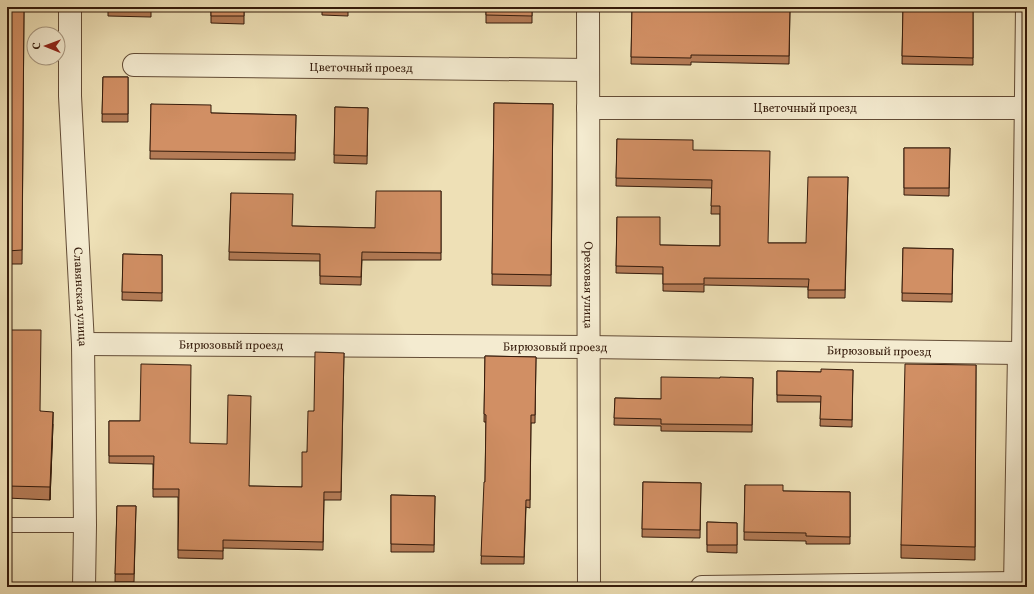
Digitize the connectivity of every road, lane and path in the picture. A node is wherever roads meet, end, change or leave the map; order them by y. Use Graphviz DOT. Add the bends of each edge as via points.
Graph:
graph roads {
  1 [pos="70,7"];
  2 [pos="588,7"];
  3 [pos="1023,7"];
  4 [pos="134,65"];
  5 [pos="588,70"];
  6 [pos="588,108"];
  7 [pos="1022,108"];
  8 [pos="83,344"];
  9 [pos="588,346"];
  10 [pos="1023,353"];
  11 [pos="7,525"];
  12 [pos="85,525"];
  13 [pos="1015,585"];
  14 [pos="84,587"];
  15 [pos="589,587"];
  16 [pos="702,587"];
  1 -- 8 [label="street, Славянская улица" via="70,96"];
  2 -- 5 [label="street, Ореховая улица"];
  3 -- 7 [label="lane"];
  4 -- 5 [label="street, Цветочный проезд"];
  5 -- 6 [label="street, Ореховая улица"];
  6 -- 7 [label="street, Цветочный проезд"];
  6 -- 9 [label="street, Ореховая улица"];
  7 -- 10 [label="lane"];
  8 -- 9 [label="street, Бирюзовый проезд"];
  8 -- 12 [label="street, Славянская улица"];
  9 -- 10 [label="street, Бирюзовый проезд"];
  9 -- 15 [label="street, Ореховая улица"];
  10 -- 13 [label="street"];
  11 -- 12 [label="lane"];
  12 -- 14 [label="street, Славянская улица"];
  13 -- 16 [label="street"];
}
